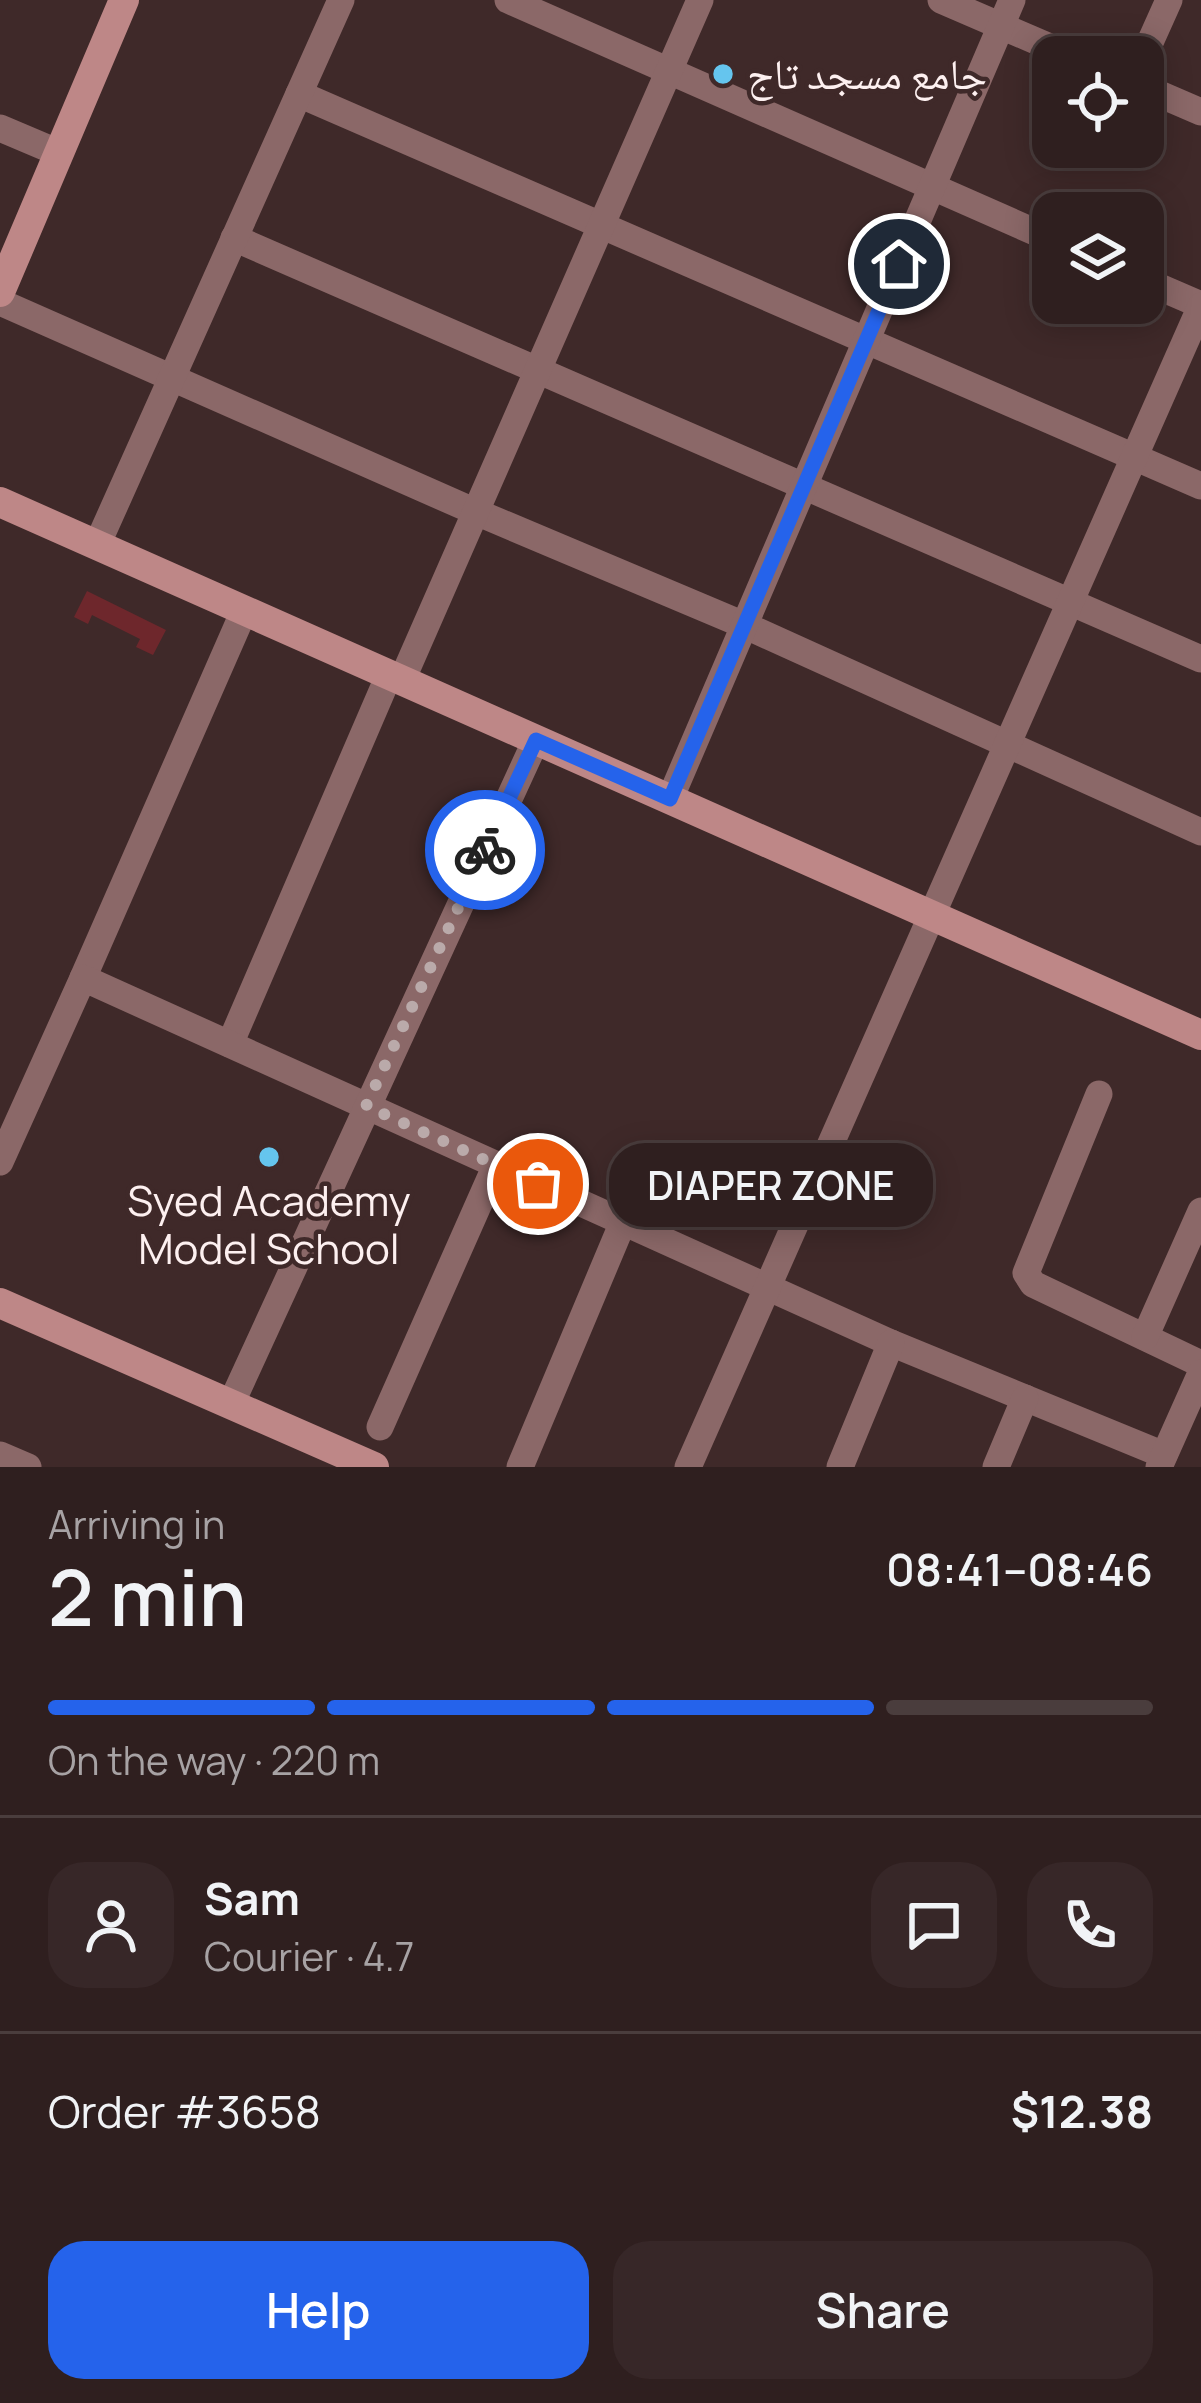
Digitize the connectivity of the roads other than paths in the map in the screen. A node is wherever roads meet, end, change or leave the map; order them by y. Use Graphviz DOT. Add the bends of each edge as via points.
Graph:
graph roads {
  1 [pos="341,0"];
  2 [pos="508,0"];
  3 [pos="700,0"];
  4 [pos="941,0"];
  5 [pos="1169,0"];
  6 [pos="116,2"];
  7 [pos="1007,13"];
  8 [pos="1042,36"];
  9 [pos="1153,36"];
  10 [pos="669,71"];
  11 [pos="299,94"];
  12 [pos="1164,97"];
  13 [pos="1201,112"];
  14 [pos="0,128"];
  15 [pos="59,153"];
  16 [pos="932,187"];
  17 [pos="602,225"];
  18 [pos="1032,231"];
  19 [pos="234,238"];
  20 [pos="1164,289"];
  21 [pos="0,292"];
  22 [pos="0,302"];
  23 [pos="1201,306"];
  24 [pos="866,340"];
  25 [pos="538,370"];
  26 [pos="172,378"];
  27 [pos="1134,457"];
  28 [pos="1201,486"];
  29 [pos="804,487"];
  30 [pos="0,502"];
  31 [pos="476,512"];
  32 [pos="97,545"];
  33 [pos="1070,603"];
  34 [pos="244,611"];
  35 [pos="744,625"];
  36 [pos="1201,659"];
  37 [pos="396,678"];
  38 [pos="536,740"];
  39 [pos="1006,746"];
  40 [pos="670,799"];
  41 [pos="1201,832"];
  42 [pos="943,920"];
  43 [pos="83,978"];
  44 [pos="1199,1033"];
  45 [pos="230,1044"];
  46 [pos="1099,1094"];
  47 [pos="366,1106"];
  48 [pos="0,1162"];
  49 [pos="496,1165"];
  50 [pos="1201,1211"];
  51 [pos="623,1222"];
  52 [pos="767,1288"];
  53 [pos="0,1303"];
  54 [pos="1145,1337"];
  55 [pos="891,1343"];
  56 [pos="1201,1368"];
  57 [pos="1025,1398"];
  58 [pos="231,1405"];
  59 [pos="380,1427"];
  60 [pos="1161,1461"];
  61 [pos="374,1467"];
  62 [pos="520,1467"];
  63 [pos="688,1467"];
  64 [pos="840,1467"];
  65 [pos="996,1467"];
  1 -- 11 [label="street"];
  2 -- 10 [label="street"];
  3 -- 10 [label="street"];
  4 -- 7 [label="street"];
  5 -- 9 [label="street"];
  6 -- 15 [label="street"];
  7 -- 8 [label="street"];
  7 -- 16 [label="street"];
  10 -- 16 [label="street"];
  10 -- 17 [label="street"];
  11 -- 17 [label="street"];
  11 -- 19 [label="street"];
  12 -- 13 [label="street"];
  14 -- 15 [label="street"];
  15 -- 21 [label="street"];
  16 -- 18 [label="street"];
  16 -- 24 [label="street"];
  17 -- 24 [label="street"];
  17 -- 25 [label="street"];
  19 -- 25 [label="street"];
  19 -- 26 [label="street"];
  20 -- 23 [label="street"];
  22 -- 26 [label="street"];
  23 -- 27 [label="street"];
  24 -- 27 [label="street"];
  24 -- 29 [label="street"];
  25 -- 29 [label="street"];
  25 -- 31 [label="street"];
  26 -- 31 [label="street"];
  26 -- 32 [label="street"];
  27 -- 28 [label="street"];
  27 -- 33 [label="street"];
  29 -- 33 [label="street"];
  29 -- 35 [label="street"];
  30 -- 32 [label="street"];
  31 -- 35 [label="street"];
  31 -- 37 [label="street"];
  32 -- 34 [label="street"];
  33 -- 36 [label="street"];
  33 -- 39 [label="street"];
  34 -- 37 [label="street"];
  34 -- 43 [label="street"];
  35 -- 39 [label="street"];
  35 -- 40 [label="street"];
  37 -- 38 [label="street"];
  37 -- 45 [label="street"];
  38 -- 40 [label="street"];
  38 -- 47 [label="street"];
  39 -- 41 [label="street"];
  39 -- 42 [label="street"];
  40 -- 42 [label="street"];
  42 -- 44 [label="street" via="963,952"];
  42 -- 52 [label="street"];
  43 -- 45 [label="street"];
  43 -- 48 [label="street"];
  45 -- 47 [label="street"];
  46 -- 54 [label="street" via="1026,1273 1033,1284"];
  47 -- 49 [label="street"];
  47 -- 58 [label="street"];
  49 -- 51 [label="street"];
  49 -- 59 [label="street"];
  50 -- 54 [label="street"];
  51 -- 52 [label="street"];
  51 -- 62 [label="street"];
  52 -- 55 [label="street"];
  52 -- 63 [label="street"];
  53 -- 58 [label="street"];
  54 -- 56 [label="street"];
  55 -- 57 [label="street"];
  55 -- 64 [label="street"];
  56 -- 60 [label="street"];
  57 -- 60 [label="street"];
  57 -- 65 [label="street"];
  58 -- 61 [label="street"];
}
